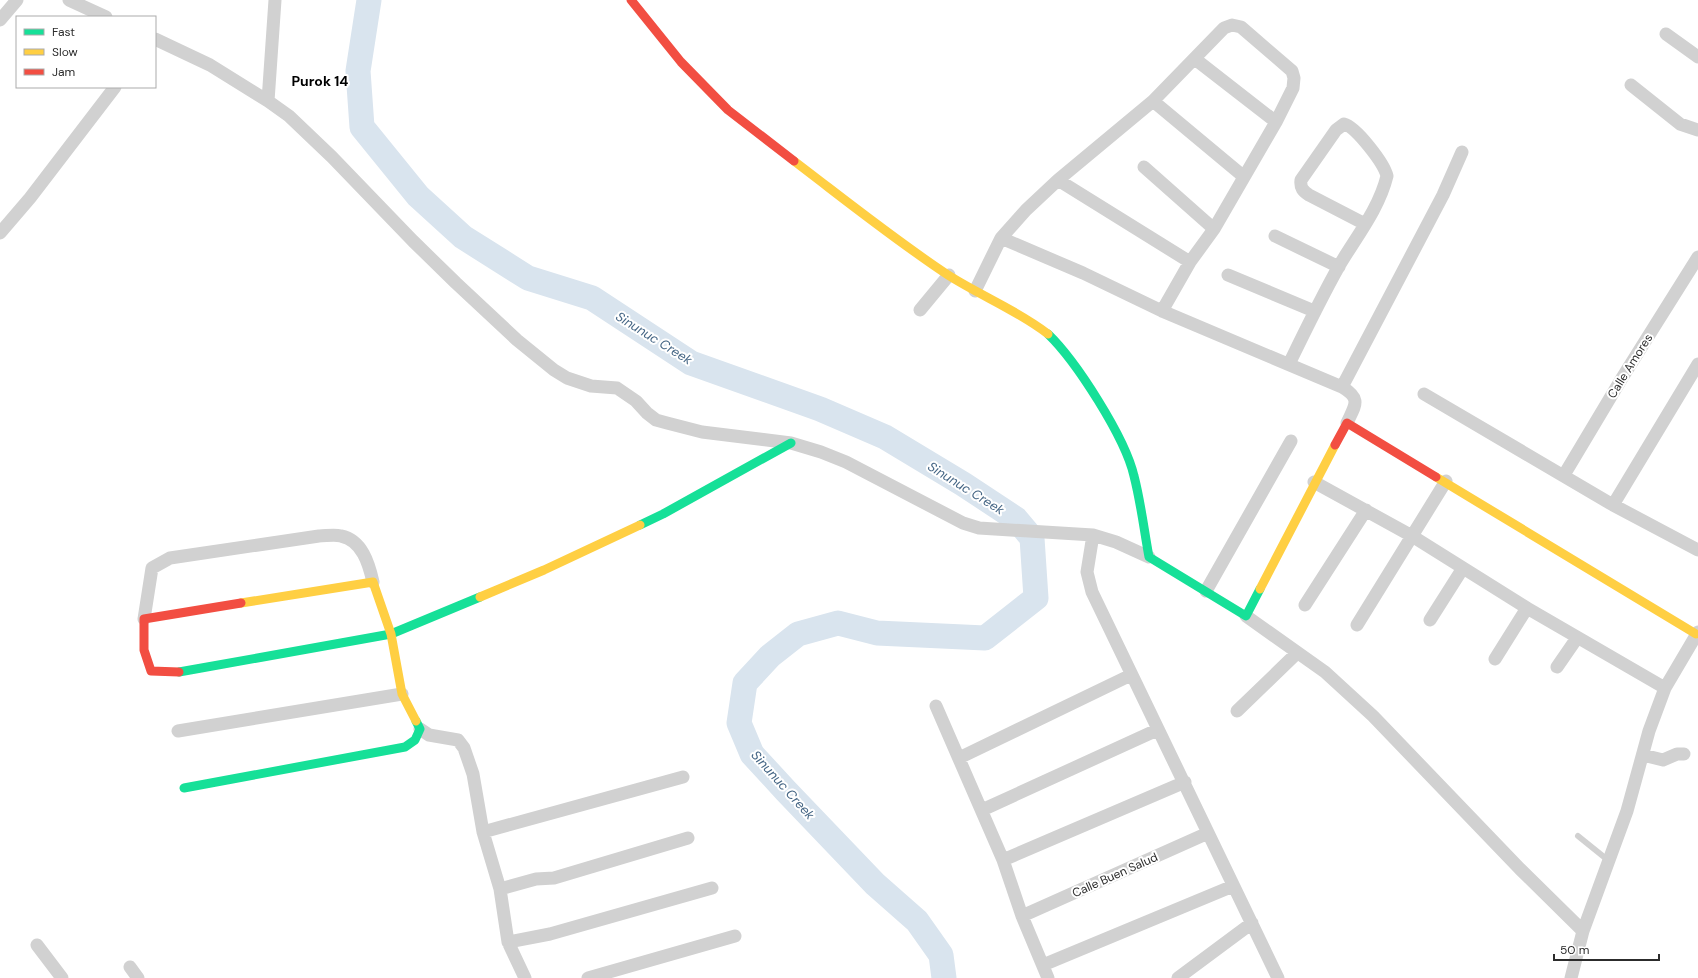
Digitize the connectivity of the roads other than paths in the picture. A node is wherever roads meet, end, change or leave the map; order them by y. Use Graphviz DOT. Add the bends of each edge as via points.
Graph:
graph roads {
  1 [pos="17,0"];
  2 [pos="68,0"];
  3 [pos="275,0"];
  4 [pos="631,0"];
  5 [pos="104,16"];
  6 [pos="0,20"];
  7 [pos="1666,34"];
  8 [pos="156,39"];
  9 [pos="1698,57"];
  10 [pos="1195,59"];
  11 [pos="1631,85"];
  12 [pos="114,88"];
  13 [pos="268,101"];
  14 [pos="1153,101"];
  15 [pos="1276,122"];
  16 [pos="1698,130"];
  17 [pos="1462,152"];
  18 [pos="1144,167"];
  19 [pos="1244,176"];
  20 [pos="1058,180"];
  21 [pos="1365,224"];
  22 [pos="1214,229"];
  23 [pos="0,233"];
  24 [pos="1275,236"];
  25 [pos="1001,238"];
  26 [pos="1698,257"];
  27 [pos="1190,262"];
  28 [pos="1339,267"];
  29 [pos="949,275"];
  30 [pos="1228,275"];
  31 [pos="975,291"];
  32 [pos="920,310"];
  33 [pos="1162,311"];
  34 [pos="1314,311"];
  35 [pos="1289,364"];
  36 [pos="1698,364"];
  37 [pos="1342,387"];
  38 [pos="1424,394"];
  39 [pos="1347,423"];
  40 [pos="1291,442"];
  41 [pos="791,443"];
  42 [pos="1564,475"];
  43 [pos="1446,481"];
  44 [pos="1314,482"];
  45 [pos="1613,505"];
  46 [pos="1366,510"];
  47 [pos="1092,535"];
  48 [pos="1412,536"];
  49 [pos="1698,550"];
  50 [pos="1150,557"];
  51 [pos="1463,568"];
  52 [pos="373,582"];
  53 [pos="1206,591"];
  54 [pos="1304,605"];
  55 [pos="1527,608"];
  56 [pos="1246,616"];
  57 [pos="144,619"];
  58 [pos="1430,620"];
  59 [pos="1357,625"];
  60 [pos="1697,633"];
  61 [pos="391,634"];
  62 [pos="1577,638"];
  63 [pos="1297,653"];
  64 [pos="1495,660"];
  65 [pos="1557,667"];
  66 [pos="1131,675"];
  67 [pos="1665,688"];
  68 [pos="402,694"];
  69 [pos="936,706"];
  70 [pos="1236,711"];
  71 [pos="420,729"];
  72 [pos="1157,730"];
  73 [pos="178,731"];
  74 [pos="1684,754"];
  75 [pos="1643,755"];
  76 [pos="959,758"];
  77 [pos="684,777"];
  78 [pos="1185,782"];
  79 [pos="184,788"];
  80 [pos="982,810"];
  81 [pos="483,832"];
  82 [pos="1208,833"];
  83 [pos="1578,836"];
  84 [pos="688,838"];
  85 [pos="1003,860"];
  86 [pos="1609,861"];
  87 [pos="1233,886"];
  88 [pos="712,888"];
  89 [pos="500,889"];
  90 [pos="1022,916"];
  91 [pos="1252,924"];
  92 [pos="1583,931"];
  93 [pos="735,936"];
  94 [pos="508,942"];
  95 [pos="37,945"];
  96 [pos="1043,965"];
  97 [pos="130,967"];
  98 [pos="62,978"];
  99 [pos="138,978"];
  100 [pos="525,978"];
  101 [pos="588,978"];
  102 [pos="1048,978"];
  103 [pos="1178,978"];
  104 [pos="1278,978"];
  105 [pos="1571,978"];
  1 -- 6 [label="street"];
  2 -- 5 [label="street"];
  3 -- 13 [label="street"];
  4 -- 29 [label="street" via="681,62 728,110 875,223"];
  7 -- 9 [label="street"];
  8 -- 13 [label="street" via="210,65"];
  10 -- 14 [label="street"];
  10 -- 15 [label="street"];
  10 -- 15 [label="street" via="1224,28 1232,25 1241,27 1292,71 1293,88"];
  11 -- 16 [label="street" via="1680,124"];
  12 -- 23 [label="street"];
  13 -- 41 [label="street" via="289,116 332,157 413,242 516,340 554,370 567,378 591,386 618,388 632,397 656,420 702,432"];
  14 -- 19 [label="street"];
  14 -- 20 [label="street"];
  15 -- 19 [label="street"];
  17 -- 37 [label="street" via="1443,195"];
  18 -- 22 [label="street"];
  19 -- 22 [label="street"];
  20 -- 25 [label="street"];
  20 -- 27 [label="street"];
  21 -- 21 [label="street" via="1309,196 1300,185 1336,130 1344,124 1351,127 1368,146 1383,165 1387,176"];
  21 -- 28 [label="street"];
  22 -- 27 [label="street"];
  24 -- 28 [label="street"];
  25 -- 31 [label="street"];
  25 -- 33 [label="street"];
  26 -- 42 [label="street, Calle Amores"];
  27 -- 33 [label="street"];
  28 -- 34 [label="street"];
  29 -- 31 [label="street"];
  29 -- 32 [label="street"];
  30 -- 34 [label="street"];
  31 -- 50 [label="street" via="1034,323 1049,335 1081,375 1123,444 1134,475"];
  33 -- 35 [label="street"];
  34 -- 35 [label="street"];
  35 -- 37 [label="street"];
  36 -- 45 [label="street"];
  37 -- 39 [label="street" via="1355,398 1354,408"];
  38 -- 42 [label="street" via="1489,434"];
  39 -- 43 [label="street"];
  39 -- 44 [label="street"];
  40 -- 53 [label="street"];
  41 -- 47 [label="street" via="846,462 963,523 979,528"];
  41 -- 61 [label="street" via="663,514 544,570"];
  42 -- 45 [label="street"];
  43 -- 48 [label="street"];
  43 -- 60 [label="street"];
  44 -- 46 [label="street"];
  44 -- 56 [label="street"];
  45 -- 49 [label="street"];
  46 -- 48 [label="street"];
  46 -- 54 [label="street"];
  47 -- 50 [label="street"];
  47 -- 66 [label="street" via="1087,572 1092,592"];
  48 -- 51 [label="street"];
  48 -- 59 [label="street"];
  50 -- 53 [label="street"];
  51 -- 55 [label="street"];
  51 -- 58 [label="street"];
  52 -- 57 [label="street"];
  52 -- 57 [label="street" via="370,566 363,552 353,540 340,535 170,558 152,568"];
  52 -- 61 [label="street"];
  53 -- 56 [label="street"];
  55 -- 62 [label="street"];
  55 -- 64 [label="street"];
  56 -- 63 [label="street"];
  57 -- 61 [label="street" via="144,650 151,671 168,673"];
  60 -- 67 [label="street"];
  61 -- 68 [label="street"];
  62 -- 65 [label="street"];
  62 -- 67 [label="street"];
  63 -- 70 [label="street"];
  63 -- 92 [label="street" via="1325,672 1373,716"];
  66 -- 72 [label="street"];
  66 -- 76 [label="street"];
  67 -- 75 [label="street" via="1649,730"];
  68 -- 71 [label="street"];
  68 -- 73 [label="street"];
  69 -- 76 [label="street"];
  71 -- 79 [label="street" via="415,740 405,747"];
  71 -- 81 [label="street" via="429,735 458,740 464,748 473,774"];
  72 -- 78 [label="street"];
  72 -- 80 [label="street"];
  74 -- 75 [label="street" via="1679,753 1663,760"];
  75 -- 86 [label="street"];
  76 -- 80 [label="street"];
  77 -- 81 [label="street"];
  78 -- 82 [label="street"];
  78 -- 85 [label="street"];
  80 -- 85 [label="street"];
  81 -- 89 [label="street"];
  82 -- 87 [label="street"];
  82 -- 90 [label="street, Calle Buen Salud"];
  83 -- 86 [label="lane"];
  84 -- 89 [label="street" via="561,876"];
  85 -- 90 [label="street"];
  86 -- 92 [label="street"];
  87 -- 91 [label="street"];
  87 -- 96 [label="street"];
  88 -- 94 [label="street" via="550,934"];
  89 -- 94 [label="street"];
  90 -- 96 [label="street"];
  91 -- 103 [label="street"];
  91 -- 104 [label="street"];
  92 -- 105 [label="street"];
  93 -- 101 [label="street"];
  94 -- 100 [label="street"];
  95 -- 98 [label="street"];
  96 -- 102 [label="street"];
  97 -- 99 [label="street"];
}
